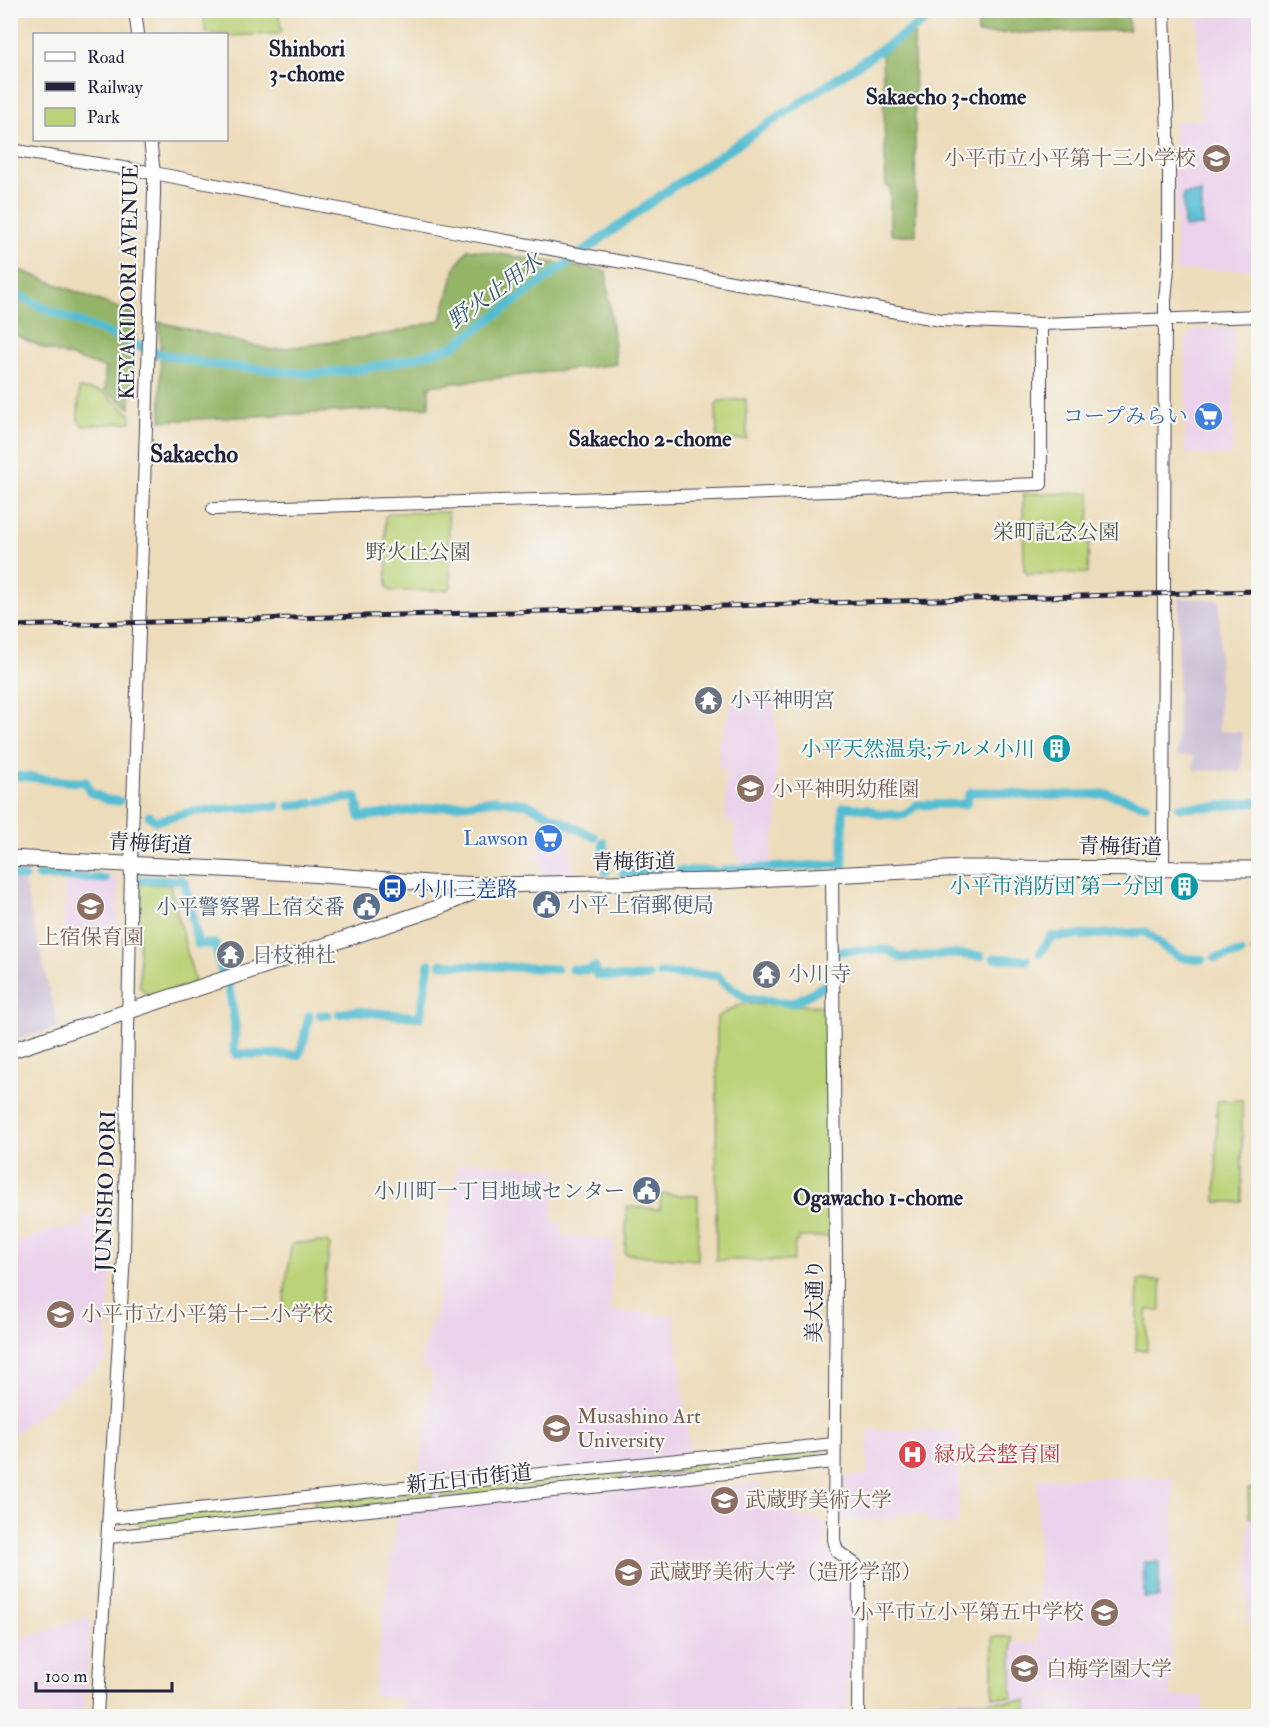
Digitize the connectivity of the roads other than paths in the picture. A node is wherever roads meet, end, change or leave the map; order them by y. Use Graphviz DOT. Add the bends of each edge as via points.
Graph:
graph roads {
  1 [pos="135,10"];
  2 [pos="1164,10"];
  3 [pos="138,33"];
  4 [pos="150,141"];
  5 [pos="10,150"];
  6 [pos="154,173"];
  7 [pos="1258,316"];
  8 [pos="1165,319"];
  9 [pos="1041,324"];
  10 [pos="213,508"];
  11 [pos="10,858"];
  12 [pos="131,864"];
  13 [pos="1163,869"];
  14 [pos="1258,869"];
  15 [pos="832,875"];
  16 [pos="490,885"];
  17 [pos="129,1011"];
  18 [pos="10,1051"];
  19 [pos="834,1444"];
  20 [pos="834,1462"];
  21 [pos="430,1485"];
  22 [pos="434,1502"];
  23 [pos="110,1518"];
  24 [pos="108,1537"];
  25 [pos="97,1716"];
  26 [pos="858,1716"];
  1 -- 3 [label="street"];
  2 -- 8 [label="street" via="1169,199"];
  4 -- 6 [label="street, KEYAKIDORI AVENUE"];
  5 -- 6 [label="street"];
  6 -- 9 [label="street" via="941,320"];
  6 -- 12 [label="street, KEYAKIDORI AVENUE"];
  7 -- 8 [label="street"];
  8 -- 9 [label="street"];
  8 -- 13 [label="street"];
  9 -- 10 [label="street" via="1041,483"];
  11 -- 12 [label="main road, 青梅街道"];
  12 -- 16 [label="main road, 青梅街道"];
  12 -- 17 [label="street, JUNISHO DORI"];
  13 -- 14 [label="main road, 青梅街道"];
  13 -- 15 [label="main road, 青梅街道" via="964,868"];
  15 -- 16 [label="main road, 青梅街道"];
  15 -- 19 [label="street, 美大通り"];
  16 -- 17 [label="main road" via="437,908"];
  17 -- 18 [label="main road"];
  17 -- 23 [label="street, JUNISHO DORI" via="125,1212"];
  19 -- 20 [label="street, 美大通り"];
  19 -- 21 [label="street, 新五日市街道"];
  20 -- 22 [label="street, 新五日市街道"];
  20 -- 26 [label="street, 美大通り" via="834,1546 856,1565 859,1575"];
  21 -- 22 [label="street" via="436,1495"];
  21 -- 23 [label="street, 新五日市街道"];
  22 -- 24 [label="street, 新五日市街道"];
  23 -- 24 [label="street, JUNISHO DORI"];
  24 -- 25 [label="street, JUNISHO DORI"];
}
